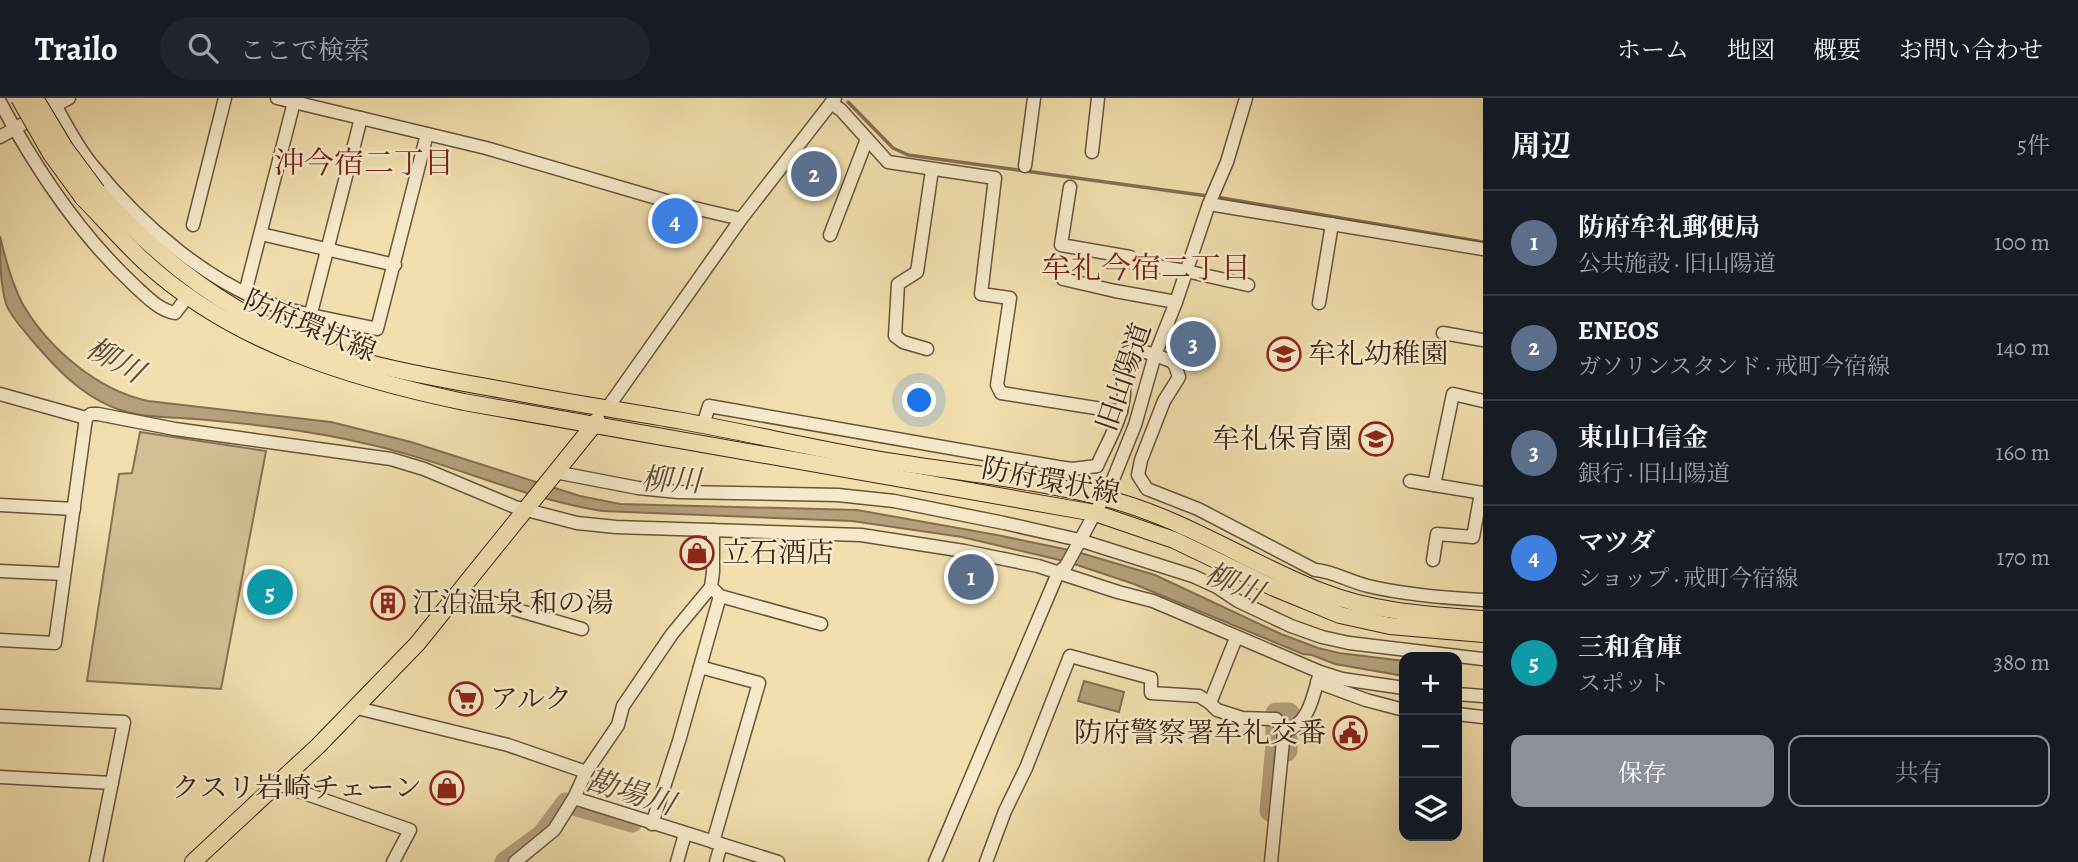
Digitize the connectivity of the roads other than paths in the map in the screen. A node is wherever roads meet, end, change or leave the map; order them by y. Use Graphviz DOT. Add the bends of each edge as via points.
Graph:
graph roads {
  1 [pos="19,98"];
  2 [pos="35,98"];
  3 [pos="69,98"];
  4 [pos="225,98"];
  5 [pos="277,98"];
  6 [pos="1034,98"];
  7 [pos="1098,98"];
  8 [pos="1246,98"];
  9 [pos="833,100"];
  10 [pos="53,102"];
  11 [pos="294,102"];
  12 [pos="0,103"];
  13 [pos="361,118"];
  14 [pos="15,130"];
  15 [pos="427,134"];
  16 [pos="0,137"];
  17 [pos="867,139"];
  18 [pos="1092,152"];
  19 [pos="1025,166"];
  20 [pos="932,170"];
  21 [pos="1070,187"];
  22 [pos="90,194"];
  23 [pos="1209,204"];
  24 [pos="741,219"];
  25 [pos="1332,224"];
  26 [pos="193,226"];
  27 [pos="261,234"];
  28 [pos="830,234"];
  29 [pos="328,249"];
  30 [pos="1483,249"];
  31 [pos="395,265"];
  32 [pos="1186,271"];
  33 [pos="1063,279"];
  34 [pos="1248,285"];
  35 [pos="245,293"];
  36 [pos="188,296"];
  37 [pos="1176,302"];
  38 [pos="1320,303"];
  39 [pos="311,313"];
  40 [pos="1443,333"];
  41 [pos="1483,340"];
  42 [pos="927,349"];
  43 [pos="1155,355"];
  44 [pos="0,394"];
  45 [pos="1483,401"];
  46 [pos="606,410"];
  47 [pos="1121,412"];
  48 [pos="86,418"];
  49 [pos="703,425"];
  50 [pos="593,426"];
  51 [pos="552,476"];
  52 [pos="1410,481"];
  53 [pos="1434,485"];
  54 [pos="1482,493"];
  55 [pos="1103,498"];
  56 [pos="0,505"];
  57 [pos="529,506"];
  58 [pos="74,509"];
  59 [pos="1095,513"];
  60 [pos="713,530"];
  61 [pos="1077,543"];
  62 [pos="1433,559"];
  63 [pos="1062,570"];
  64 [pos="0,571"];
  65 [pos="64,574"];
  66 [pos="716,591"];
  67 [pos="459,593"];
  68 [pos="1483,600"];
  69 [pos="1483,619"];
  70 [pos="821,624"];
  71 [pos="582,629"];
  72 [pos="1483,635"];
  73 [pos="1237,638"];
  74 [pos="0,640"];
  75 [pos="1483,659"];
  76 [pos="700,667"];
  77 [pos="1318,677"];
  78 [pos="1399,687"];
  79 [pos="1462,694"];
  80 [pos="1483,696"];
  81 [pos="1210,703"];
  82 [pos="357,708"];
  83 [pos="1399,708"];
  84 [pos="1462,715"];
  85 [pos="0,716"];
  86 [pos="1483,717"];
  87 [pos="1284,731"];
  88 [pos="586,772"];
  89 [pos="0,777"];
  90 [pos="111,783"];
  91 [pos="278,784"];
  92 [pos="574,798"];
  93 [pos="652,824"];
  94 [pos="685,834"];
  95 [pos="717,844"];
  96 [pos="96,862"];
  97 [pos="193,862"];
  98 [pos="393,862"];
  99 [pos="515,862"];
  100 [pos="677,862"];
  101 [pos="716,862"];
  102 [pos="778,862"];
  103 [pos="935,862"];
  104 [pos="986,862"];
  105 [pos="1271,862"];
  1 -- 22 [label="main road, 防府環状線, bridge" via="51,155"];
  2 -- 22 [label="main road, 防府環状線, bridge"];
  3 -- 10 [label="street"];
  4 -- 26 [label="street"];
  5 -- 11 [label="street"];
  6 -- 19 [label="street"];
  7 -- 18 [label="street"];
  8 -- 23 [label="street, 旧山陽道"];
  9 -- 17 [label="street"];
  9 -- 24 [label="street"];
  10 -- 14 [label="street"];
  10 -- 35 [label="street" via="92,165 132,209 183,254"];
  11 -- 13 [label="street"];
  11 -- 27 [label="street"];
  12 -- 14 [label="street"];
  13 -- 15 [label="street"];
  13 -- 29 [label="street"];
  14 -- 16 [label="street"];
  14 -- 36 [label="street" via="109,262 168,312 175,313"];
  15 -- 24 [label="street"];
  15 -- 31 [label="street"];
  17 -- 20 [label="street" via="888,162"];
  17 -- 28 [label="street"];
  20 -- 42 [label="street" via="917,272 898,284 894,336"];
  20 -- 47 [label="street" via="995,178 981,294 1010,298 997,385 1001,393"];
  21 -- 32 [label="street" via="1061,246"];
  22 -- 36 [label="main road, 防府環状線" via="146,263"];
  22 -- 46 [label="main road, 防府環状線" via="188,278 280,332 382,366"];
  23 -- 25 [label="street"];
  23 -- 32 [label="street, 旧山陽道"];
  24 -- 46 [label="street"];
  25 -- 30 [label="street"];
  25 -- 38 [label="street"];
  27 -- 29 [label="street"];
  27 -- 35 [label="street"];
  29 -- 31 [label="street"];
  29 -- 39 [label="street"];
  31 -- 39 [label="street" via="377,330"];
  32 -- 34 [label="street"];
  32 -- 37 [label="street, 旧山陽道"];
  33 -- 37 [label="street"];
  35 -- 39 [label="street"];
  36 -- 50 [label="main road, 防府環状線" via="275,346 356,376"];
  37 -- 43 [label="street, 旧山陽道"];
  40 -- 41 [label="street"];
  43 -- 47 [label="street" via="1136,350 1123,356"];
  43 -- 55 [label="street, 旧山陽道" via="1135,425"];
  43 -- 68 [label="street" via="1171,361 1179,377 1164,401 1141,460 1138,475 1147,489 1198,509 1315,570 1400,592"];
  44 -- 48 [label="street"];
  45 -- 53 [label="street" via="1453,394"];
  46 -- 49 [label="main road, 防府環状線"];
  46 -- 50 [label="main road"];
  47 -- 49 [label="street" via="1097,466 1072,468 709,406"];
  48 -- 57 [label="street" via="98,414 391,459 498,501"];
  48 -- 58 [label="street"];
  49 -- 55 [label="main road, 防府環状線"];
  50 -- 51 [label="main road"];
  50 -- 59 [label="main road, 防府環状線"];
  51 -- 57 [label="main road"];
  51 -- 61 [label="street" via="678,492 838,495 894,501"];
  52 -- 53 [label="street"];
  53 -- 54 [label="street"];
  54 -- 62 [label="street" via="1473,537 1437,534"];
  55 -- 59 [label="street, 旧山陽道"];
  55 -- 69 [label="main road, 防府環状線" via="1167,518 1343,600"];
  56 -- 58 [label="street"];
  57 -- 60 [label="street" via="577,523"];
  57 -- 67 [label="main road"];
  58 -- 65 [label="street"];
  59 -- 61 [label="street, 旧山陽道"];
  59 -- 72 [label="main road, 防府環状線" via="1174,540 1340,615 1391,626"];
  60 -- 63 [label="street" via="861,535"];
  60 -- 66 [label="street"];
  61 -- 63 [label="street, 旧山陽道"];
  61 -- 75 [label="street" via="1193,576 1322,637"];
  63 -- 73 [label="street" via="1153,601"];
  63 -- 103 [label="street"];
  64 -- 65 [label="street"];
  65 -- 74 [label="street" via="55,643"];
  66 -- 70 [label="street"];
  66 -- 76 [label="street"];
  66 -- 88 [label="street" via="672,634 623,706 618,724"];
  67 -- 71 [label="street"];
  67 -- 82 [label="main road"];
  73 -- 77 [label="street"];
  73 -- 81 [label="street"];
  76 -- 93 [label="street"];
  76 -- 95 [label="street" via="758,683"];
  77 -- 78 [label="street"];
  77 -- 83 [label="street" via="1366,700"];
  77 -- 87 [label="street" via="1304,718"];
  79 -- 80 [label="street"];
  81 -- 87 [label="street" via="1242,718 1276,719"];
  81 -- 104 [label="street" via="1199,696 1151,693 1151,678 1070,656"];
  82 -- 88 [label="street" via="508,745"];
  82 -- 91 [label="main road"];
  84 -- 86 [label="street"];
  85 -- 90 [label="street" via="124,722"];
  87 -- 105 [label="street"];
  88 -- 92 [label="street"];
  89 -- 90 [label="street"];
  90 -- 96 [label="street"];
  91 -- 97 [label="main road"];
  91 -- 98 [label="street" via="410,830"];
  92 -- 93 [label="street"];
  92 -- 99 [label="street" via="554,830"];
  93 -- 94 [label="street"];
  94 -- 95 [label="street"];
  94 -- 100 [label="street"];
  95 -- 101 [label="street"];
  95 -- 102 [label="street"];
}
